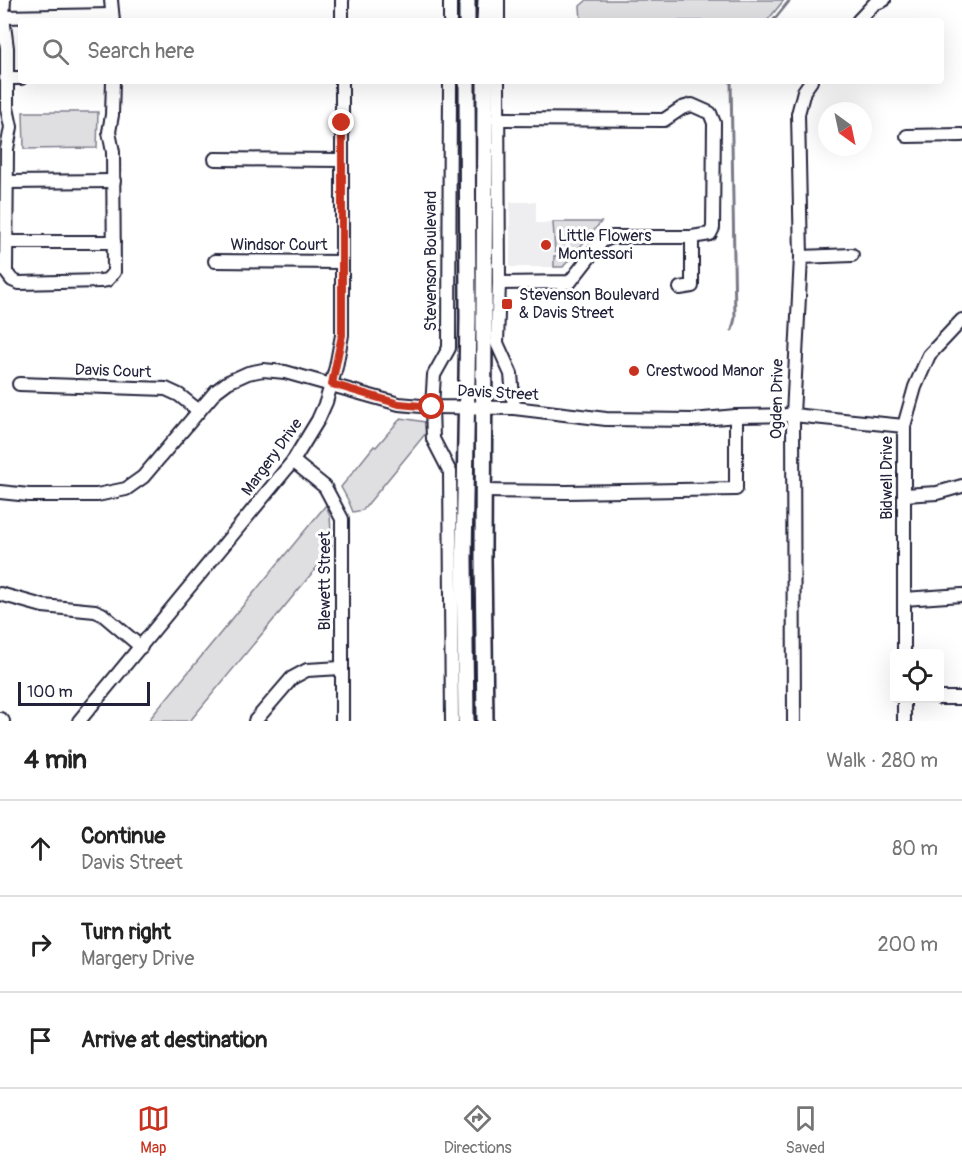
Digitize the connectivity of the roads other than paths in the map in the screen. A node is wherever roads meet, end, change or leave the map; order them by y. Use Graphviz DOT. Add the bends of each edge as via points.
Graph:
graph roads {
  1 [pos="4,0"];
  2 [pos="111,0"];
  3 [pos="342,0"];
  4 [pos="450,0"];
  5 [pos="466,0"];
  6 [pos="486,0"];
  7 [pos="498,0"];
  8 [pos="884,0"];
  9 [pos="3,17"];
  10 [pos="112,18"];
  11 [pos="342,18"];
  12 [pos="450,18"];
  13 [pos="467,18"];
  14 [pos="485,18"];
  15 [pos="498,18"];
  16 [pos="861,18"];
  17 [pos="6,78"];
  18 [pos="18,78"];
  19 [pos="113,84"];
  20 [pos="342,84"];
  21 [pos="450,84"];
  22 [pos="467,84"];
  23 [pos="485,84"];
  24 [pos="498,84"];
  25 [pos="809,84"];
  26 [pos="497,119"];
  27 [pos="962,135"];
  28 [pos="907,136"];
  29 [pos="214,159"];
  30 [pos="342,160"];
  31 [pos="114,181"];
  32 [pos="8,182"];
  33 [pos="692,237"];
  34 [pos="7,242"];
  35 [pos="114,242"];
  36 [pos="852,255"];
  37 [pos="801,257"];
  38 [pos="215,261"];
  39 [pos="342,261"];
  40 [pos="499,283"];
  41 [pos="680,288"];
  42 [pos="962,320"];
  43 [pos="19,384"];
  44 [pos="332,384"];
  45 [pos="432,407"];
  46 [pos="466,407"];
  47 [pos="483,408"];
  48 [pos="514,408"];
  49 [pos="199,411"];
  50 [pos="793,415"];
  51 [pos="736,416"];
  52 [pos="904,426"];
  53 [pos="293,461"];
  54 [pos="962,486"];
  55 [pos="483,490"];
  56 [pos="0,494"];
  57 [pos="904,495"];
  58 [pos="0,594"];
  59 [pos="962,595"];
  60 [pos="904,599"];
  61 [pos="141,647"];
  62 [pos="904,649"];
  63 [pos="341,668"];
  64 [pos="944,698"];
  65 [pos="962,698"];
  66 [pos="904,703"];
  67 [pos="79,721"];
  68 [pos="255,721"];
  69 [pos="342,721"];
  70 [pos="452,721"];
  71 [pos="466,721"];
  72 [pos="485,721"];
  73 [pos="794,721"];
  74 [pos="904,721"];
  1 -- 9 [label="street"];
  2 -- 10 [label="street"];
  3 -- 11 [label="street"];
  4 -- 12 [label="street"];
  5 -- 13 [label="main road"];
  6 -- 14 [label="main road"];
  7 -- 15 [label="street"];
  8 -- 16 [label="street"];
  9 -- 10 [label="street"];
  9 -- 17 [label="street"];
  17 -- 18 [label="street"];
  17 -- 32 [label="street" via="10,127"];
  19 -- 31 [label="street" via="109,132"];
  20 -- 30 [label="street, Margery Drive"];
  21 -- 45 [label="street, Stevenson Boulevard" via="449,348 434,375"];
  22 -- 46 [label="main road"];
  23 -- 47 [label="main road"];
  24 -- 26 [label="street"];
  25 -- 37 [label="street, Ogden Drive" via="798,114"];
  26 -- 33 [label="street" via="664,120 692,105 710,113 714,123 713,228 710,234"];
  26 -- 40 [label="street"];
  27 -- 28 [label="street"];
  29 -- 30 [label="street"];
  30 -- 39 [label="street, Margery Drive"];
  31 -- 32 [label="street"];
  31 -- 35 [label="street"];
  32 -- 34 [label="street"];
  33 -- 40 [label="street" via="612,237 602,241 570,282"];
  33 -- 41 [label="street" via="692,286"];
  34 -- 35 [label="street"];
  34 -- 35 [label="street" via="6,272 19,283 107,280 114,272"];
  36 -- 37 [label="street"];
  37 -- 50 [label="street, Ogden Drive"];
  38 -- 39 [label="street, Windsor Court"];
  39 -- 44 [label="street, Margery Drive" via="342,335"];
  40 -- 48 [label="street" via="497,343 511,374"];
  42 -- 52 [label="street, Bidwell Drive" via="929,355"];
  43 -- 49 [label="street, Davis Court" via="166,389"];
  44 -- 45 [label="street, Davis Street" via="399,404"];
  44 -- 49 [label="street, Davis Street" via="285,372 248,373 216,391"];
  44 -- 53 [label="street, Margery Drive" via="318,420"];
  45 -- 46 [label="street, Davis Street"];
  45 -- 70 [label="street, Stevenson Boulevard" via="433,439 450,472"];
  46 -- 47 [label="street, Davis Street"];
  46 -- 71 [label="main road"];
  47 -- 48 [label="street, Davis Street"];
  47 -- 55 [label="main road"];
  48 -- 51 [label="street, Davis Street" via="606,419 693,420"];
  49 -- 56 [label="street, Davis Street" via="143,477 126,489 97,495"];
  50 -- 51 [label="street, Davis Street"];
  50 -- 52 [label="street, Davis Street"];
  50 -- 73 [label="street, Ogden Drive"];
  51 -- 55 [label="street" via="736,489"];
  52 -- 57 [label="street, Bidwell Drive"];
  53 -- 61 [label="street, Margery Drive"];
  53 -- 63 [label="street, Blewett Street" via="325,487 342,519"];
  54 -- 57 [label="street" via="937,493"];
  55 -- 72 [label="main road"];
  57 -- 60 [label="street, Bidwell Drive"];
  58 -- 61 [label="street" via="43,606 95,611"];
  59 -- 60 [label="street"];
  60 -- 62 [label="street, Bidwell Drive"];
  61 -- 67 [label="street, Margery Drive"];
  63 -- 68 [label="street" via="307,670 292,678"];
  63 -- 69 [label="street, Blewett Street"];
  64 -- 65 [label="street"];
  66 -- 74 [label="street"];
}
